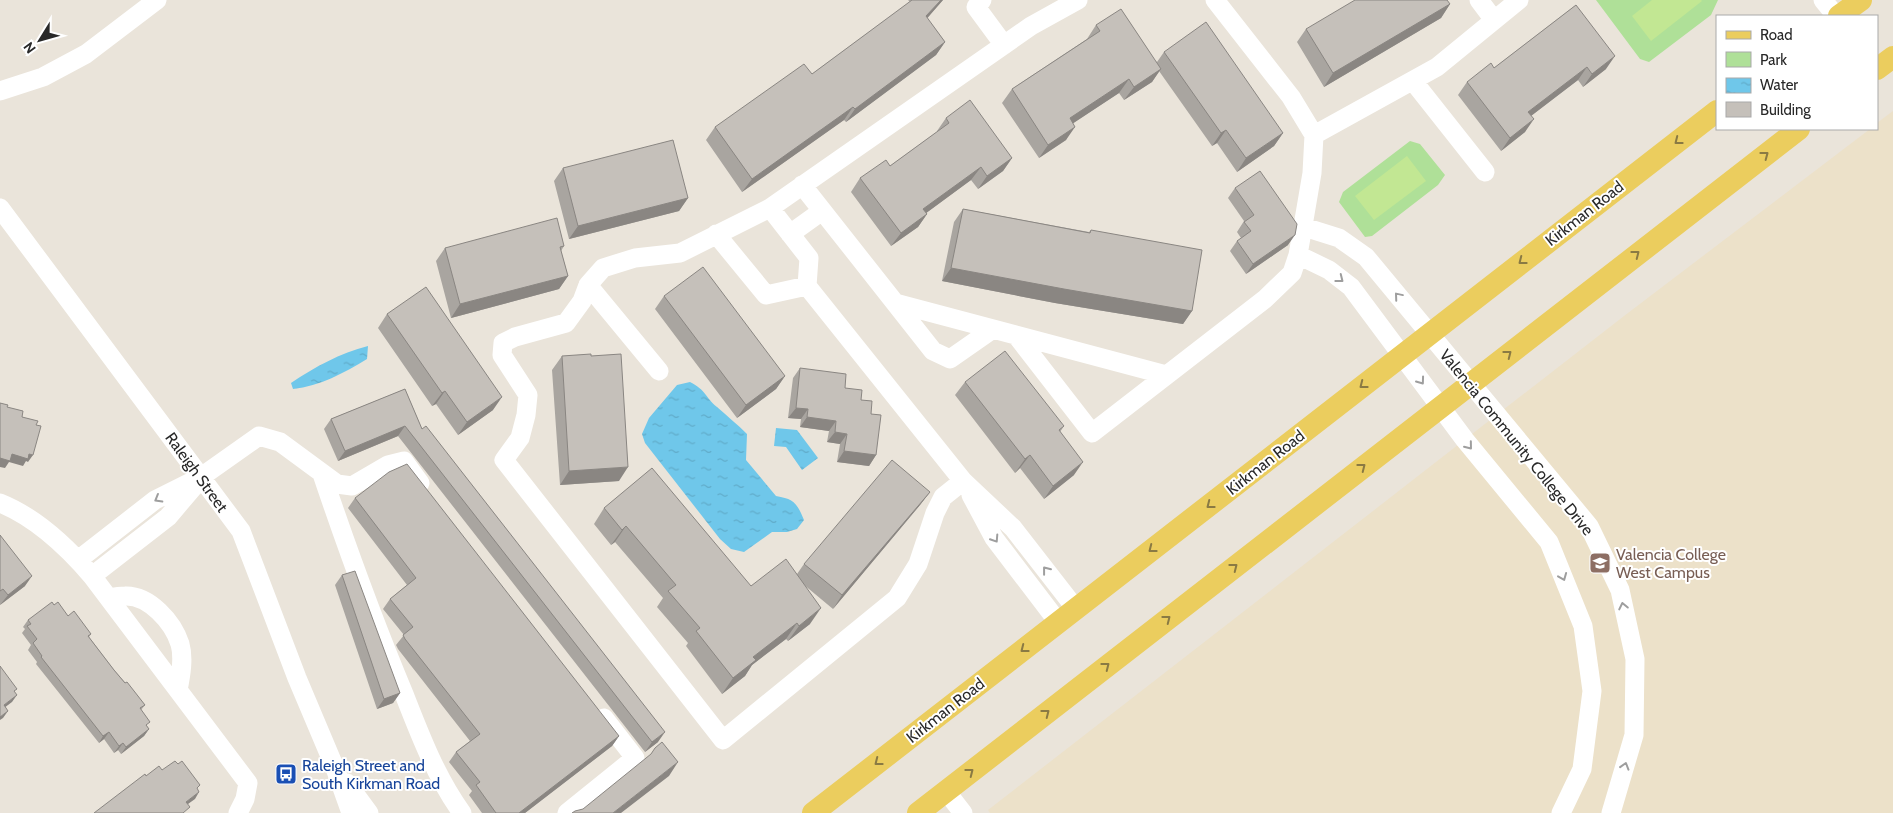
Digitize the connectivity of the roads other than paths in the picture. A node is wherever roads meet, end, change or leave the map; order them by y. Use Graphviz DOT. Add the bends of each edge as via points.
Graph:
graph roads {
  1 [pos="157,0"];
  2 [pos="982,0"];
  3 [pos="1078,0"];
  4 [pos="1215,0"];
  5 [pos="1479,0"];
  6 [pos="1519,0"];
  7 [pos="1823,0"];
  8 [pos="1861,0"];
  9 [pos="1837,15"];
  10 [pos="1839,15"];
  11 [pos="1494,20"];
  12 [pos="1004,45"];
  13 [pos="1893,57"];
  14 [pos="1878,68"];
  15 [pos="1413,81"];
  16 [pos="0,91"];
  17 [pos="1716,112"];
  18 [pos="1798,130"];
  19 [pos="1314,135"];
  20 [pos="1485,172"];
  21 [pos="802,185"];
  22 [pos="0,208"];
  23 [pos="770,208"];
  24 [pos="822,211"];
  25 [pos="1304,227"];
  26 [pos="716,234"];
  27 [pos="790,234"];
  28 [pos="1298,255"];
  29 [pos="588,285"];
  30 [pos="807,286"];
  31 [pos="895,303"];
  32 [pos="993,329"];
  33 [pos="1429,334"];
  34 [pos="1016,336"];
  35 [pos="1402,355"];
  36 [pos="659,371"];
  37 [pos="1166,375"];
  38 [pos="1469,384"];
  39 [pos="1440,407"];
  40 [pos="322,474"];
  41 [pos="201,477"];
  42 [pos="963,481"];
  43 [pos="432,499"];
  44 [pos="0,503"];
  45 [pos="116,530"];
  46 [pos="129,547"];
  47 [pos="78,560"];
  48 [pos="92,576"];
  49 [pos="109,598"];
  50 [pos="1076,609"];
  51 [pos="1058,622"];
  52 [pos="178,690"];
  53 [pos="592,703"];
  54 [pos="335,768"];
  55 [pos="946,791"];
  56 [pos="238,813"];
  57 [pos="351,813"];
  58 [pos="369,813"];
  59 [pos="462,813"];
  60 [pos="567,813"];
  61 [pos="813,813"];
  62 [pos="918,813"];
  63 [pos="963,813"];
  64 [pos="1561,813"];
  65 [pos="1611,813"];
  1 -- 16 [label="street" via="86,54 42,77"];
  2 -- 12 [label="street" via="976,7"];
  3 -- 12 [label="street"];
  4 -- 19 [label="street" via="1290,97"];
  5 -- 11 [label="street"];
  6 -- 11 [label="street"];
  7 -- 9 [label="street"];
  8 -- 10 [label="main road"];
  11 -- 15 [label="street" via="1437,68"];
  12 -- 21 [label="street"];
  13 -- 14 [label="main road"];
  15 -- 19 [label="street"];
  15 -- 20 [label="street"];
  17 -- 33 [label="main road, Kirkman Road, one-way"];
  38 -- 18 [label="main road, one-way"];
  19 -- 25 [label="street"];
  21 -- 23 [label="street"];
  21 -- 24 [label="street"];
  22 -- 41 [label="street, Raleigh Street"];
  23 -- 26 [label="street"];
  23 -- 27 [label="street"];
  24 -- 27 [label="street"];
  24 -- 31 [label="street"];
  25 -- 28 [label="street"];
  33 -- 25 [label="street, Valencia Community College Drive, one-way" via="1366,257 1339,238"];
  26 -- 29 [label="street" via="680,253 635,258 603,268"];
  26 -- 30 [label="street" via="766,295"];
  27 -- 30 [label="street" via="809,258"];
  28 -- 35 [label="street, one-way" via="1329,270 1351,287"];
  28 -- 37 [label="street" via="1292,273 1265,299"];
  29 -- 36 [label="street"];
  29 -- 42 [label="street" via="582,301 566,323 503,343 502,355 528,395 520,438 504,460 723,740 897,598 918,564 943,497"];
  30 -- 42 [label="street"];
  31 -- 32 [label="street"];
  31 -- 32 [label="street" via="933,351 950,359"];
  32 -- 34 [label="street"];
  33 -- 35 [label="main road, Kirkman Road"];
  33 -- 38 [label="street, Valencia Community College Drive"];
  34 -- 37 [label="street"];
  34 -- 37 [label="street" via="1092,433"];
  35 -- 39 [label="street, one-way"];
  35 -- 50 [label="main road, Kirkman Road, one-way"];
  38 -- 39 [label="main road"];
  65 -- 38 [label="street, Valencia Community College Drive, one-way" via="1634,735 1635,659 1620,590 1589,526"];
  55 -- 39 [label="main road, one-way"];
  39 -- 64 [label="street, one-way" via="1549,542 1583,626 1592,691 1582,769"];
  40 -- 41 [label="street" via="280,442 259,436"];
  40 -- 43 [label="street" via="337,484 352,486 388,465 404,461"];
  40 -- 59 [label="street" via="383,645 428,753"];
  41 -- 45 [label="street, one-way" via="155,500"];
  41 -- 46 [label="street" via="168,517"];
  41 -- 54 [label="street, Raleigh Street" via="241,531"];
  50 -- 42 [label="street, one-way" via="1013,528"];
  42 -- 51 [label="street, one-way" via="994,538"];
  44 -- 47 [label="street" via="40,527"];
  45 -- 46 [label="street"];
  45 -- 47 [label="street"];
  46 -- 48 [label="street"];
  47 -- 48 [label="street"];
  48 -- 49 [label="street"];
  49 -- 52 [label="street"];
  49 -- 52 [label="street" via="126,596 148,602 168,621 180,644 182,669"];
  50 -- 51 [label="main road, Kirkman Road"];
  51 -- 61 [label="main road, Kirkman Road, one-way"];
  52 -- 56 [label="street" via="248,783"];
  53 -- 60 [label="street" via="635,758"];
  54 -- 57 [label="street, Raleigh Street"];
  54 -- 58 [label="street, Raleigh Street"];
  55 -- 62 [label="main road"];
  55 -- 63 [label="street"];
}
